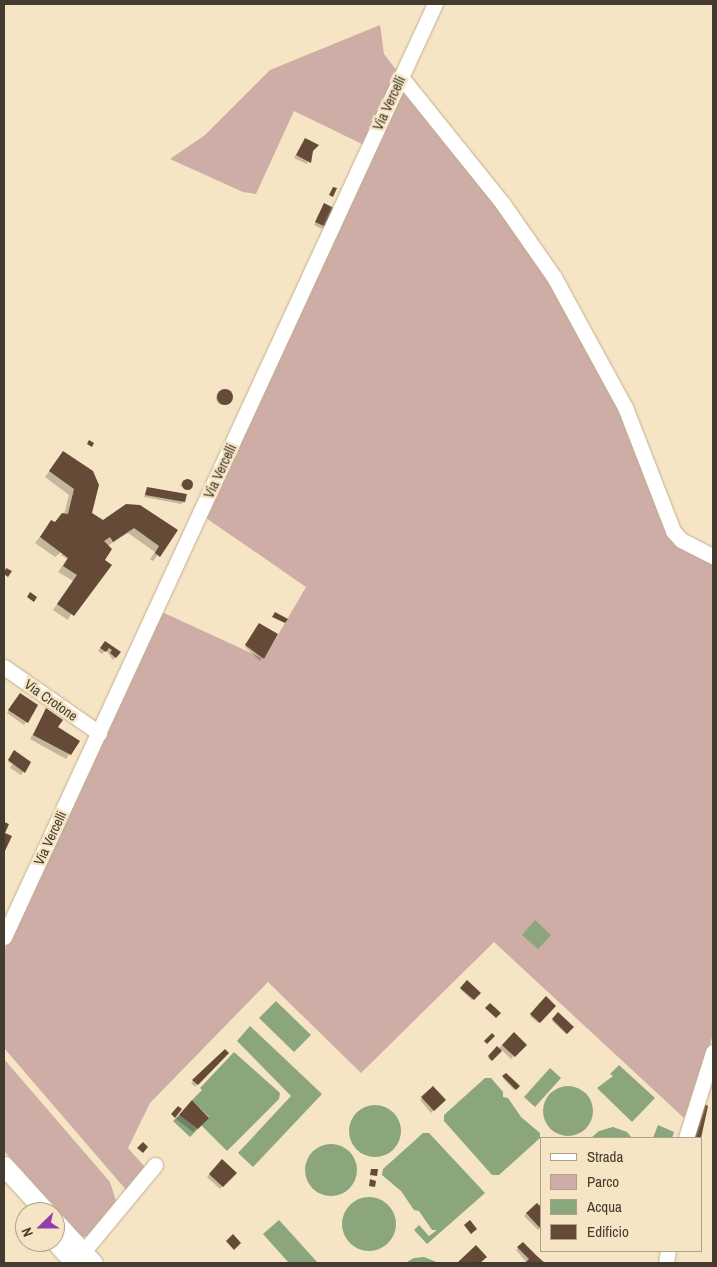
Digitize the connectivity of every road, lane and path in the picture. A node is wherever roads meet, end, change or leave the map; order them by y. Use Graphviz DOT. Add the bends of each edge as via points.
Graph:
graph roads {
  1 [pos="435,4"];
  2 [pos="401,78"];
  3 [pos="713,556"];
  4 [pos="4,667"];
  5 [pos="99,734"];
  6 [pos="10,907"];
  7 [pos="4,937"];
  8 [pos="713,1052"];
  9 [pos="686,1137"];
  10 [pos="155,1165"];
  11 [pos="4,1166"];
  12 [pos="4,1185"];
  13 [pos="19,1202"];
  14 [pos="37,1202"];
  15 [pos="65,1235"];
  16 [pos="65,1247"];
  17 [pos="84,1259"];
  1 -- 2 [label="street, Via Vercelli"];
  2 -- 3 [label="street" via="503,204 554,277 625,407 674,531 681,540"];
  2 -- 5 [label="street, Via Vercelli"];
  4 -- 5 [label="street, Via Crotone"];
  5 -- 6 [label="street, Via Vercelli"];
  6 -- 7 [label="street, Via Vercelli"];
  8 -- 9 [label="street"];
  10 -- 17 [label="street"];
  11 -- 14 [label="main road"];
  12 -- 13 [label="main road"];
  15 -- 17 [label="main road"];
  16 -- 17 [label="main road"];
}
